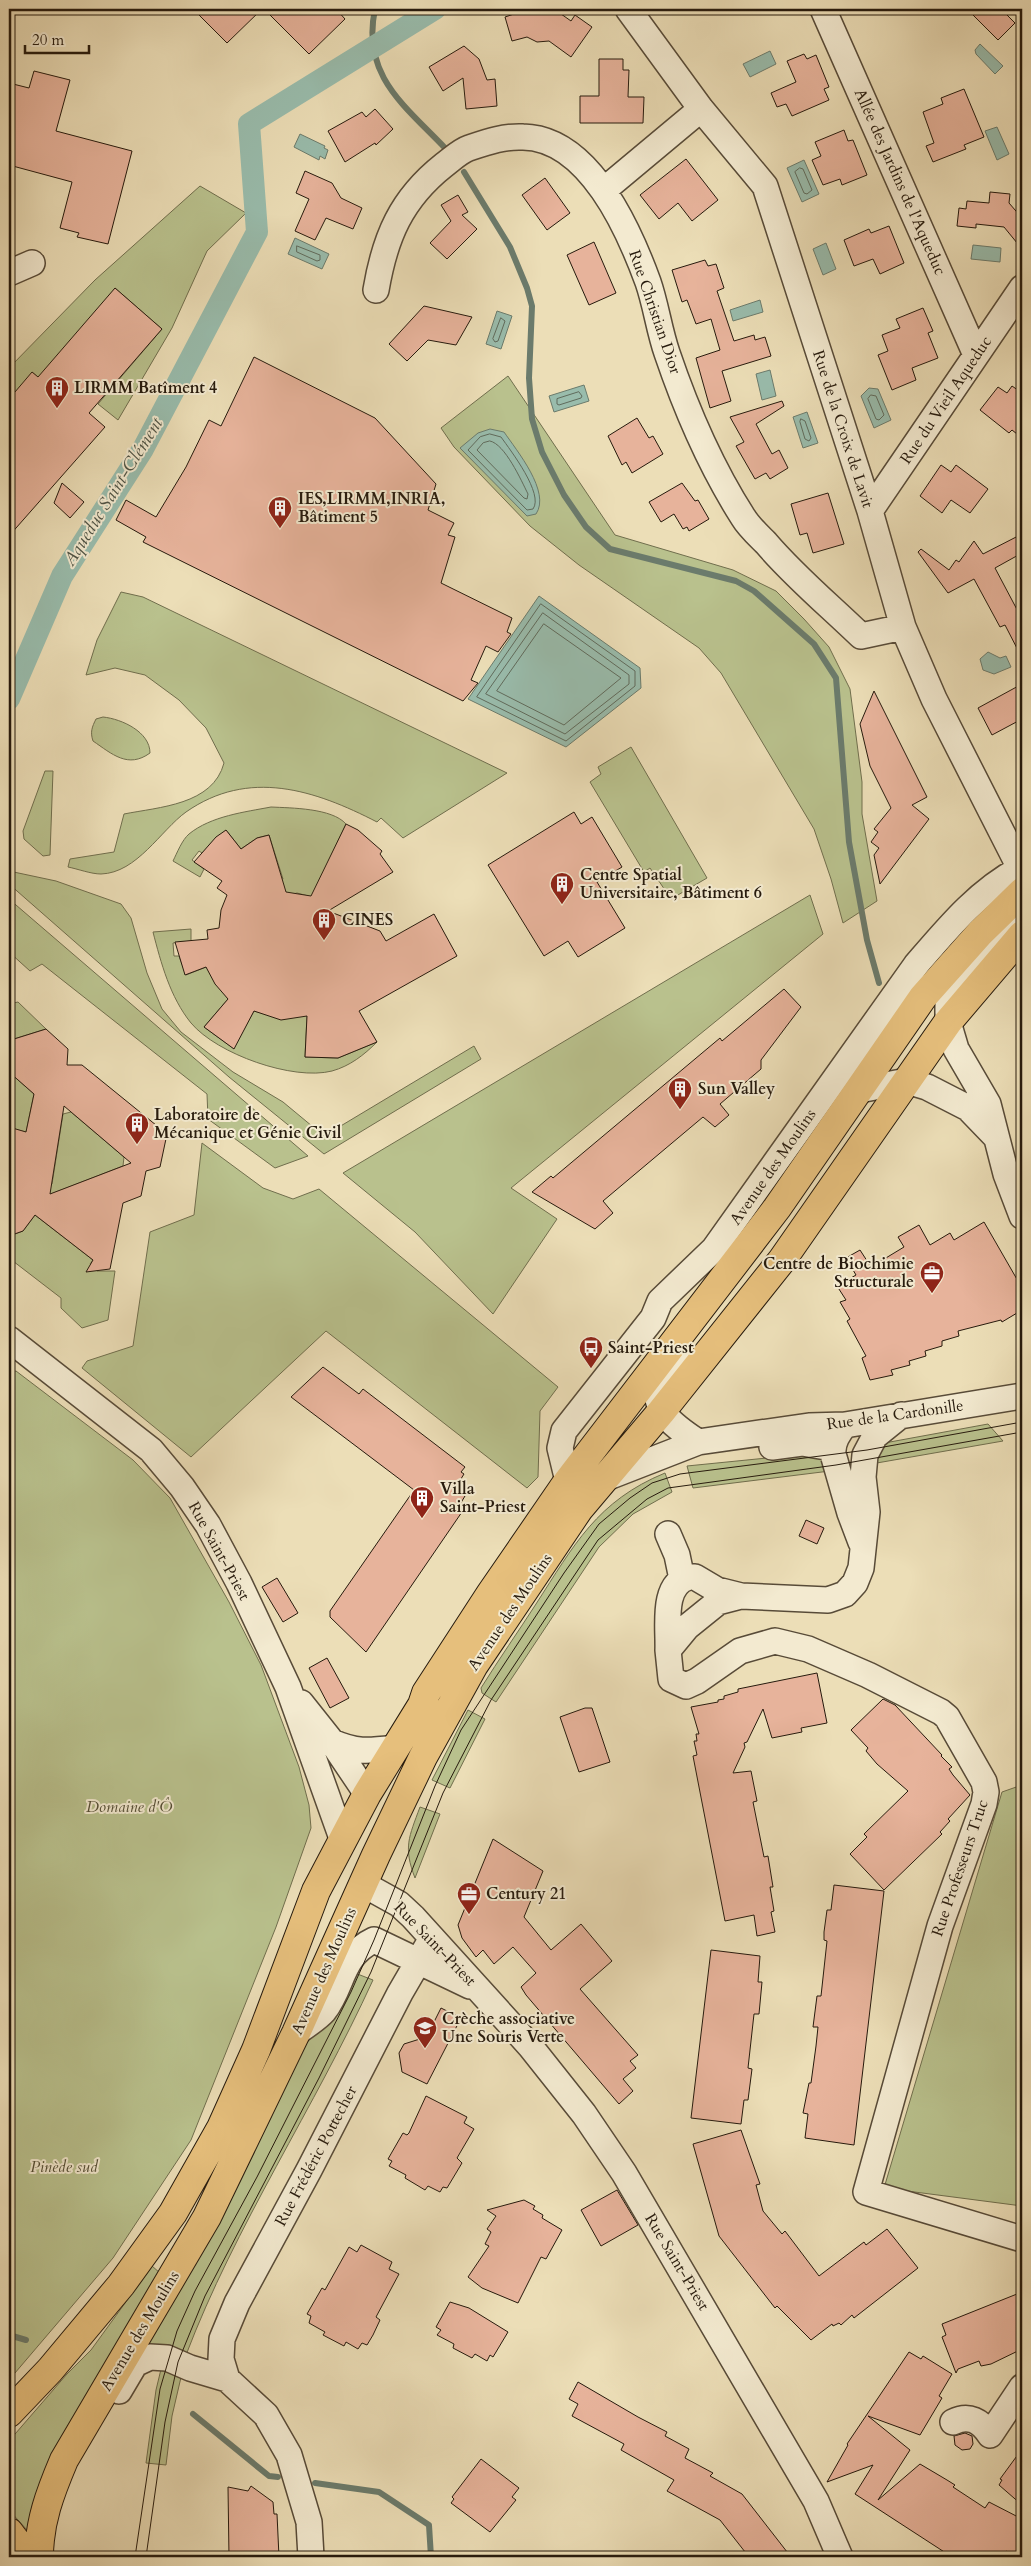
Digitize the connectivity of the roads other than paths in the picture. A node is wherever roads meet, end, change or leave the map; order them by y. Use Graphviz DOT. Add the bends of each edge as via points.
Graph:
graph roads {
  1 [pos="628,9"];
  2 [pos="823,9"];
  3 [pos="701,109"];
  4 [pos="604,190"];
  5 [pos="32,264"];
  6 [pos="9,273"];
  7 [pos="1022,288"];
  8 [pos="376,290"];
  9 [pos="976,355"];
  10 [pos="870,511"];
  11 [pos="903,627"];
  12 [pos="1021,870"];
  13 [pos="1022,910"];
  14 [pos="1022,935"];
  15 [pos="948,1022"];
  16 [pos="907,1081"];
  17 [pos="859,1090"];
  18 [pos="996,1136"];
  19 [pos="1022,1216"];
  20 [pos="721,1284"];
  21 [pos="9,1339"];
  22 [pos="1022,1396"];
  23 [pos="661,1412"];
  24 [pos="900,1416"];
  25 [pos="845,1425"];
  26 [pos="738,1435"];
  27 [pos="698,1442"];
  28 [pos="832,1448"];
  29 [pos="603,1479"];
  30 [pos="568,1481"];
  31 [pos="668,1534"];
  32 [pos="863,1547"];
  33 [pos="682,1579"];
  34 [pos="741,1596"];
  35 [pos="668,1650"];
  36 [pos="288,1687"];
  37 [pos="332,1742"];
  38 [pos="396,1748"];
  39 [pos="367,1794"];
  40 [pos="343,1840"];
  41 [pos="376,1855"];
  42 [pos="363,1884"];
  43 [pos="349,1914"];
  44 [pos="432,1938"];
  45 [pos="374,1940"];
  46 [pos="419,1963"];
  47 [pos="479,1990"];
  48 [pos="296,2032"];
  49 [pos="1022,2240"];
  50 [pos="227,2379"];
  51 [pos="1022,2387"];
  52 [pos="9,2413"];
  53 [pos="953,2422"];
  54 [pos="71,2448"];
  55 [pos="9,2532"];
  56 [pos="28,2557"];
  57 [pos="39,2557"];
  58 [pos="311,2557"];
  59 [pos="840,2557"];
  1 -- 3 [label="street, Rue de la Croix de Lavit"];
  2 -- 9 [label="street, Allée des Jardins de l'Aqueduc"];
  3 -- 4 [label="street"];
  3 -- 10 [label="street, Rue de la Croix de Lavit" via="765,186"];
  4 -- 8 [label="street, Rue Christian Dior" via="573,156 549,142 525,136 496,139 465,149 411,196 382,256"];
  4 -- 11 [label="street, Rue Christian Dior" via="649,283 667,353 707,452 744,519 786,567 861,636"];
  5 -- 6 [label="street"];
  7 -- 9 [label="street, Rue du Vieil Aqueduc"];
  9 -- 10 [label="street, Rue du Vieil Aqueduc"];
  10 -- 11 [label="street, Rue de la Croix de Lavit"];
  11 -- 12 [label="street, Rue de la Croix de Lavit" via="934,699"];
  12 -- 17 [label="main road, Avenue des Moulins" via="980,933 923,997"];
  12 -- 30 [label="street, Avenue des Moulins" via="997,881 953,923 916,965 714,1249 660,1301 653,1318 586,1400 564,1430 560,1448"];
  13 -- 15 [label="street" via="948,994"];
  14 -- 15 [label="main road, Avenue des Moulins"];
  15 -- 16 [label="main road, Avenue des Moulins"];
  15 -- 18 [label="street" via="956,1049 988,1104"];
  16 -- 17 [label="street"];
  16 -- 18 [label="street" via="937,1091 968,1108"];
  16 -- 23 [label="main road, Avenue des Moulins" via="782,1260"];
  17 -- 20 [label="main road, Avenue des Moulins"];
  18 -- 19 [label="street"];
  20 -- 23 [label="street, Avenue des Moulins" via="722,1302 662,1381 659,1394"];
  20 -- 30 [label="main road, Avenue des Moulins"];
  21 -- 36 [label="street, Rue Saint-Priest" via="163,1462 208,1525"];
  22 -- 24 [label="street, Rue de la Cardonille"];
  23 -- 27 [label="street"];
  23 -- 29 [label="main road, Avenue des Moulins"];
  24 -- 25 [label="street, Rue de la Cardonille"];
  24 -- 32 [label="street" via="875,1436 865,1455 863,1477 867,1512"];
  25 -- 26 [label="street, Rue de la Cardonille"];
  25 -- 28 [label="street"];
  26 -- 27 [label="street, Rue de la Cardonille"];
  26 -- 28 [label="street, Rue de la Cardonille" via="761,1448 802,1443"];
  27 -- 29 [label="street, Rue de la Cardonille"];
  28 -- 32 [label="street"];
  29 -- 41 [label="main road, Avenue des Moulins" via="579,1509 474,1665 423,1757"];
  30 -- 38 [label="main road, Avenue des Moulins" via="437,1676"];
  31 -- 33 [label="street"];
  32 -- 34 [label="street" via="861,1568 855,1583 845,1594 828,1600"];
  33 -- 34 [label="street" via="696,1578 717,1590"];
  33 -- 35 [label="street, Rue Professeurs Truc" via="670,1594"];
  34 -- 35 [label="street" via="718,1602 686,1627"];
  35 -- 49 [label="street, Rue Professeurs Truc" via="671,1679 686,1686 740,1651 775,1641 808,1649 868,1674 947,1717 984,1782 984,1804 940,1926 866,2192"];
  36 -- 37 [label="street, Rue Saint-Priest"];
  36 -- 40 [label="street, Rue Saint-Priest"];
  37 -- 38 [label="street, Rue Saint-Priest" via="352,1751"];
  37 -- 39 [label="street, Rue Saint-Priest"];
  38 -- 39 [label="main road, Avenue des Moulins"];
  39 -- 40 [label="main road, Avenue des Moulins"];
  39 -- 41 [label="main road" via="376,1809"];
  40 -- 43 [label="main road" via="337,1904"];
  40 -- 52 [label="main road, Avenue des Moulins" via="316,1891 256,2050 221,2128 173,2213 109,2299"];
  41 -- 42 [label="main road, Avenue des Moulins"];
  42 -- 43 [label="main road, Avenue des Moulins"];
  42 -- 44 [label="street, Rue Saint-Priest" via="399,1904"];
  43 -- 45 [label="street, Rue Saint-Priest"];
  43 -- 48 [label="main road, Avenue des Moulins"];
  44 -- 46 [label="street, Rue Frédéric Pottecher"];
  44 -- 47 [label="street, Rue Saint-Priest"];
  45 -- 46 [label="street, Rue Saint-Priest"];
  45 -- 48 [label="street" via="361,1946 348,1961 323,2011"];
  46 -- 47 [label="street, Rue Saint-Priest"];
  46 -- 50 [label="street, Rue Frédéric Pottecher" via="237,2302 222,2339 220,2359"];
  47 -- 59 [label="street, Rue Saint-Priest" via="530,2046 584,2114 624,2173 812,2492"];
  48 -- 54 [label="main road, Avenue des Moulins" via="207,2217"];
  50 -- 54 [label="street" via="167,2358 143,2358 135,2364 105,2413"];
  50 -- 58 [label="street" via="266,2415 289,2455 309,2522"];
  51 -- 53 [label="street" via="990,2435 983,2424 972,2419 961,2417"];
  54 -- 57 [label="main road, Avenue des Moulins" via="48,2496 41,2524"];
  55 -- 56 [label="main road"];
}
